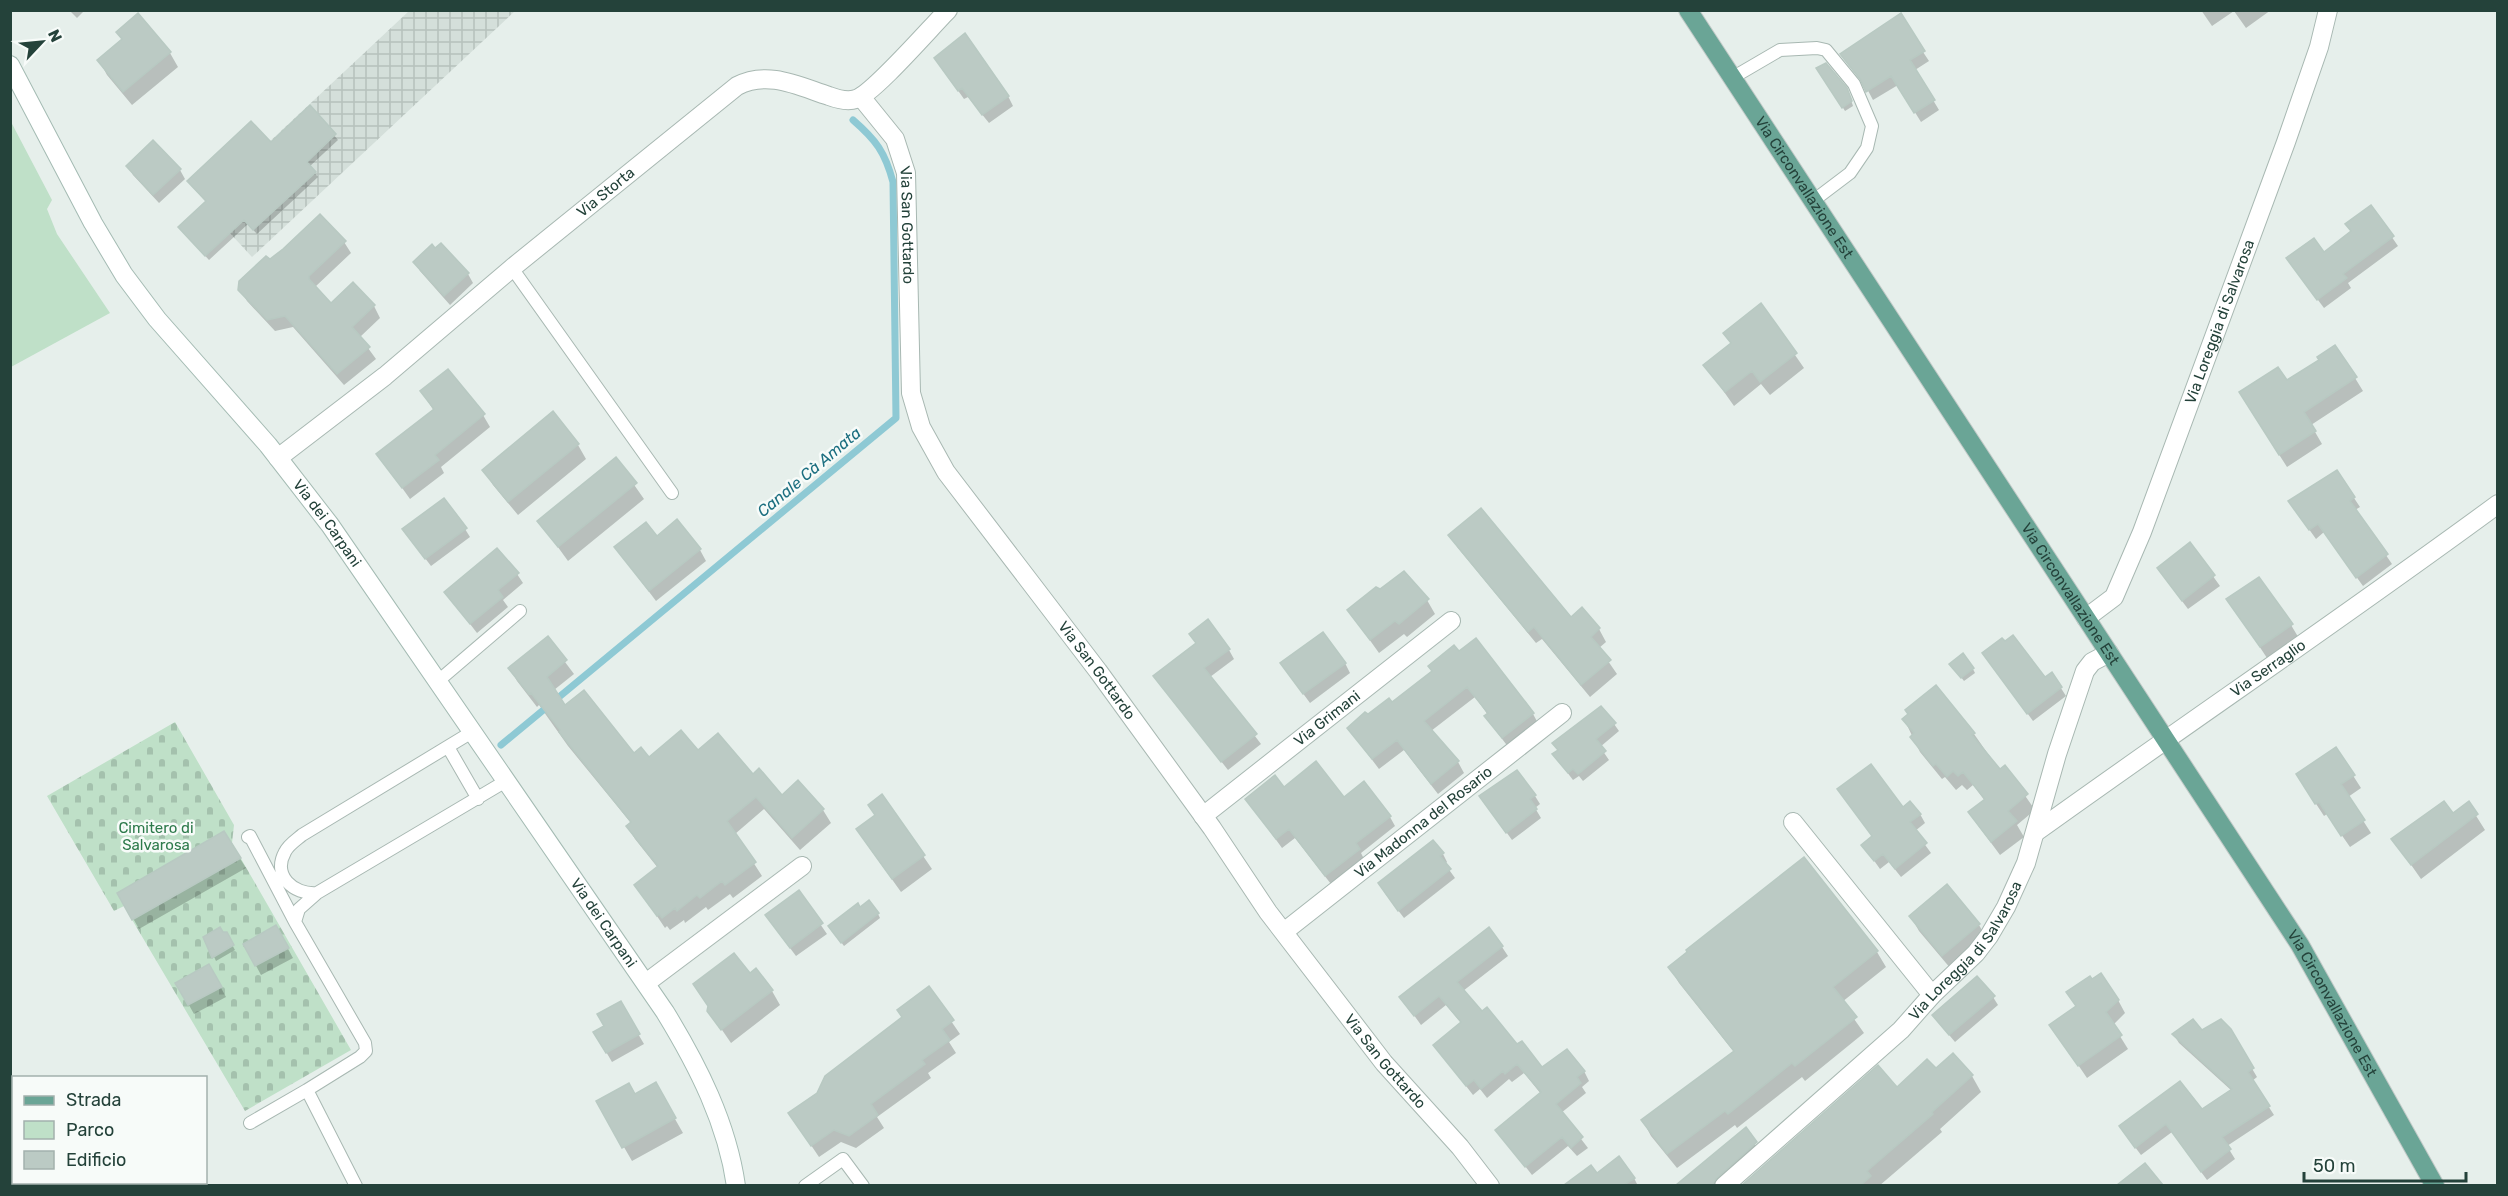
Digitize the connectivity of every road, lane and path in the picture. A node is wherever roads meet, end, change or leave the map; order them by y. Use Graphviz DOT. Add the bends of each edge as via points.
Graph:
graph roads {
  1 [pos="948,10"];
  2 [pos="1688,10"];
  3 [pos="2328,10"];
  4 [pos="10,65"];
  5 [pos="1732,78"];
  6 [pos="861,97"];
  7 [pos="1813,201"];
  8 [pos="512,268"];
  9 [pos="278,458"];
  10 [pos="672,493"];
  11 [pos="2498,504"];
  12 [pos="520,611"];
  13 [pos="2086,618"];
  14 [pos="1451,621"];
  15 [pos="2109,653"];
  16 [pos="437,682"];
  17 [pos="1562,713"];
  18 [pos="472,732"];
  19 [pos="2165,738"];
  20 [pos="448,747"];
  21 [pos="506,781"];
  22 [pos="478,799"];
  23 [pos="1203,816"];
  24 [pos="1793,822"];
  25 [pos="2036,832"];
  26 [pos="248,837"];
  27 [pos="802,866"];
  28 [pos="317,893"];
  29 [pos="295,922"];
  30 [pos="1285,931"];
  31 [pos="646,983"];
  32 [pos="1932,995"];
  33 [pos="307,1090"];
  34 [pos="250,1123"];
  35 [pos="356,1185"];
  36 [pos="736,1185"];
  37 [pos="805,1185"];
  38 [pos="863,1185"];
  39 [pos="1490,1185"];
  40 [pos="1724,1185"];
  41 [pos="2435,1185"];
  1 -- 6 [label="street"];
  2 -- 5 [label="main road, Via Circonvallazione Est"];
  3 -- 13 [label="street, Via Loreggia di Salvarosa" via="2286,142 2142,532 2116,593"];
  4 -- 9 [label="street, Via dei Carpani" via="124,275 157,319"];
  5 -- 7 [label="main road, Via Circonvallazione Est"];
  5 -- 7 [label="lane" via="1780,50 1817,48 1826,50 1854,84 1872,126 1867,148 1850,173"];
  6 -- 8 [label="street, Via Storta" via="842,100 771,78 742,83"];
  6 -- 23 [label="street, Via San Gottardo" via="891,132 905,166 909,366 914,406 926,437 946,472"];
  7 -- 13 [label="main road, Via Circonvallazione Est"];
  8 -- 9 [label="street, Via Storta" via="385,376"];
  8 -- 10 [label="lane"];
  9 -- 16 [label="street, Via dei Carpani" via="330,525"];
  11 -- 19 [label="street, Via Serraglio"];
  12 -- 16 [label="lane"];
  13 -- 15 [label="main road, Via Circonvallazione Est"];
  14 -- 23 [label="street, Via Grimani"];
  15 -- 19 [label="main road, Via Circonvallazione Est"];
  15 -- 25 [label="street, Via Loreggia di Salvarosa" via="2089,665 2083,676"];
  16 -- 18 [label="street, Via dei Carpani"];
  17 -- 30 [label="street, Via Madonna del Rosario"];
  18 -- 20 [label="lane"];
  18 -- 21 [label="street, Via dei Carpani"];
  19 -- 25 [label="street, Via Serraglio"];
  19 -- 41 [label="main road, Via Circonvallazione Est" via="2300,945"];
  20 -- 22 [label="lane"];
  20 -- 28 [label="lane" via="285,849 280,863 284,878 295,891"];
  21 -- 22 [label="lane"];
  21 -- 31 [label="street, Via dei Carpani"];
  22 -- 28 [label="lane"];
  23 -- 30 [label="street, Via San Gottardo"];
  24 -- 32 [label="street"];
  25 -- 32 [label="street, Via Loreggia di Salvarosa" via="2006,908 1989,936 1977,953"];
  26 -- 29 [label="lane"];
  27 -- 31 [label="street, Via dei Carpani"];
  28 -- 29 [label="lane" via="299,909"];
  29 -- 33 [label="lane" via="366,1051"];
  30 -- 39 [label="street, Via San Gottardo" via="1384,1063"];
  31 -- 36 [label="street, Via dei Carpani" via="681,1038 714,1106 727,1141"];
  32 -- 40 [label="street, Via Loreggia di Salvarosa" via="1901,1030"];
  33 -- 34 [label="lane"];
  33 -- 35 [label="lane"];
  37 -- 38 [label="lane" via="843,1159"];
}
